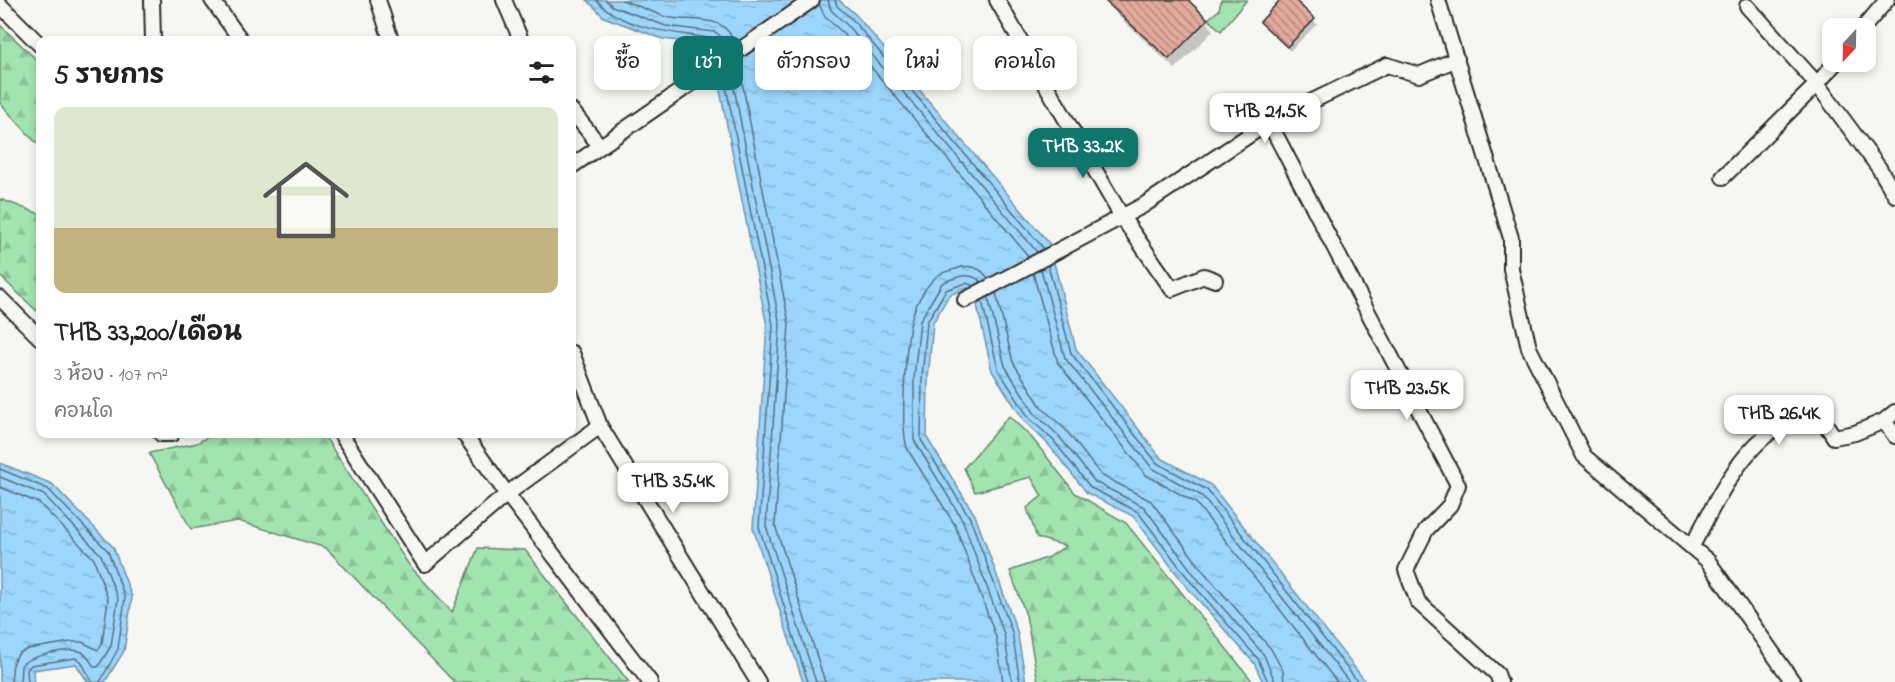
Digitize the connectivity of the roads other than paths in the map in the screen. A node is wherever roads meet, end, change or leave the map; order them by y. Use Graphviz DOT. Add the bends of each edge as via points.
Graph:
graph roads {
  1 [pos="152,0"];
  2 [pos="213,0"];
  3 [pos="378,0"];
  4 [pos="504,0"];
  5 [pos="812,0"];
  6 [pos="998,0"];
  7 [pos="1438,0"];
  8 [pos="1887,0"];
  9 [pos="0,4"];
  10 [pos="1747,6"];
  11 [pos="1872,18"];
  12 [pos="153,36"];
  13 [pos="238,36"];
  14 [pos="391,36"];
  15 [pos="519,36"];
  16 [pos="36,41"];
  17 [pos="1457,59"];
  18 [pos="1827,72"];
  19 [pos="1817,84"];
  20 [pos="576,116"];
  21 [pos="1269,122"];
  22 [pos="600,146"];
  23 [pos="576,163"];
  24 [pos="1723,177"];
  25 [pos="1895,195"];
  26 [pos="1122,217"];
  27 [pos="1215,280"];
  28 [pos="0,298"];
  29 [pos="965,300"];
  30 [pos="36,334"];
  31 [pos="576,363"];
  32 [pos="1889,416"];
  33 [pos="600,426"];
  34 [pos="1895,436"];
  35 [pos="344,438"];
  36 [pos="467,438"];
  37 [pos="507,495"];
  38 [pos="1692,546"];
  39 [pos="650,682"];
  40 [pos="758,682"];
  41 [pos="1500,682"];
  42 [pos="1793,682"];
  1 -- 12 [label="street"];
  2 -- 13 [label="street"];
  3 -- 14 [label="street"];
  4 -- 15 [label="street"];
  5 -- 22 [label="street"];
  6 -- 26 [label="street"];
  7 -- 17 [label="street"];
  8 -- 11 [label="street"];
  9 -- 16 [label="street"];
  10 -- 19 [label="street"];
  17 -- 21 [label="street" via="1419,75 1387,65"];
  17 -- 38 [label="street" via="1511,238 1511,269 1529,348 1584,456"];
  18 -- 19 [label="street"];
  19 -- 24 [label="street"];
  19 -- 25 [label="street"];
  20 -- 22 [label="street"];
  21 -- 26 [label="street"];
  21 -- 41 [label="street" via="1458,485 1450,505 1426,530 1406,570 1418,602 1497,674"];
  22 -- 23 [label="street"];
  26 -- 27 [label="street" via="1172,289 1204,276"];
  26 -- 29 [label="street"];
  28 -- 30 [label="street"];
  31 -- 33 [label="street"];
  32 -- 34 [label="street"];
  32 -- 38 [label="street" via="1855,433 1834,437 1815,408 1796,414 1757,443 1737,464"];
  33 -- 37 [label="street"];
  33 -- 40 [label="street"];
  35 -- 37 [label="street" via="425,564"];
  36 -- 37 [label="street"];
  37 -- 39 [label="street"];
  38 -- 42 [label="street" via="1708,561"];
}
